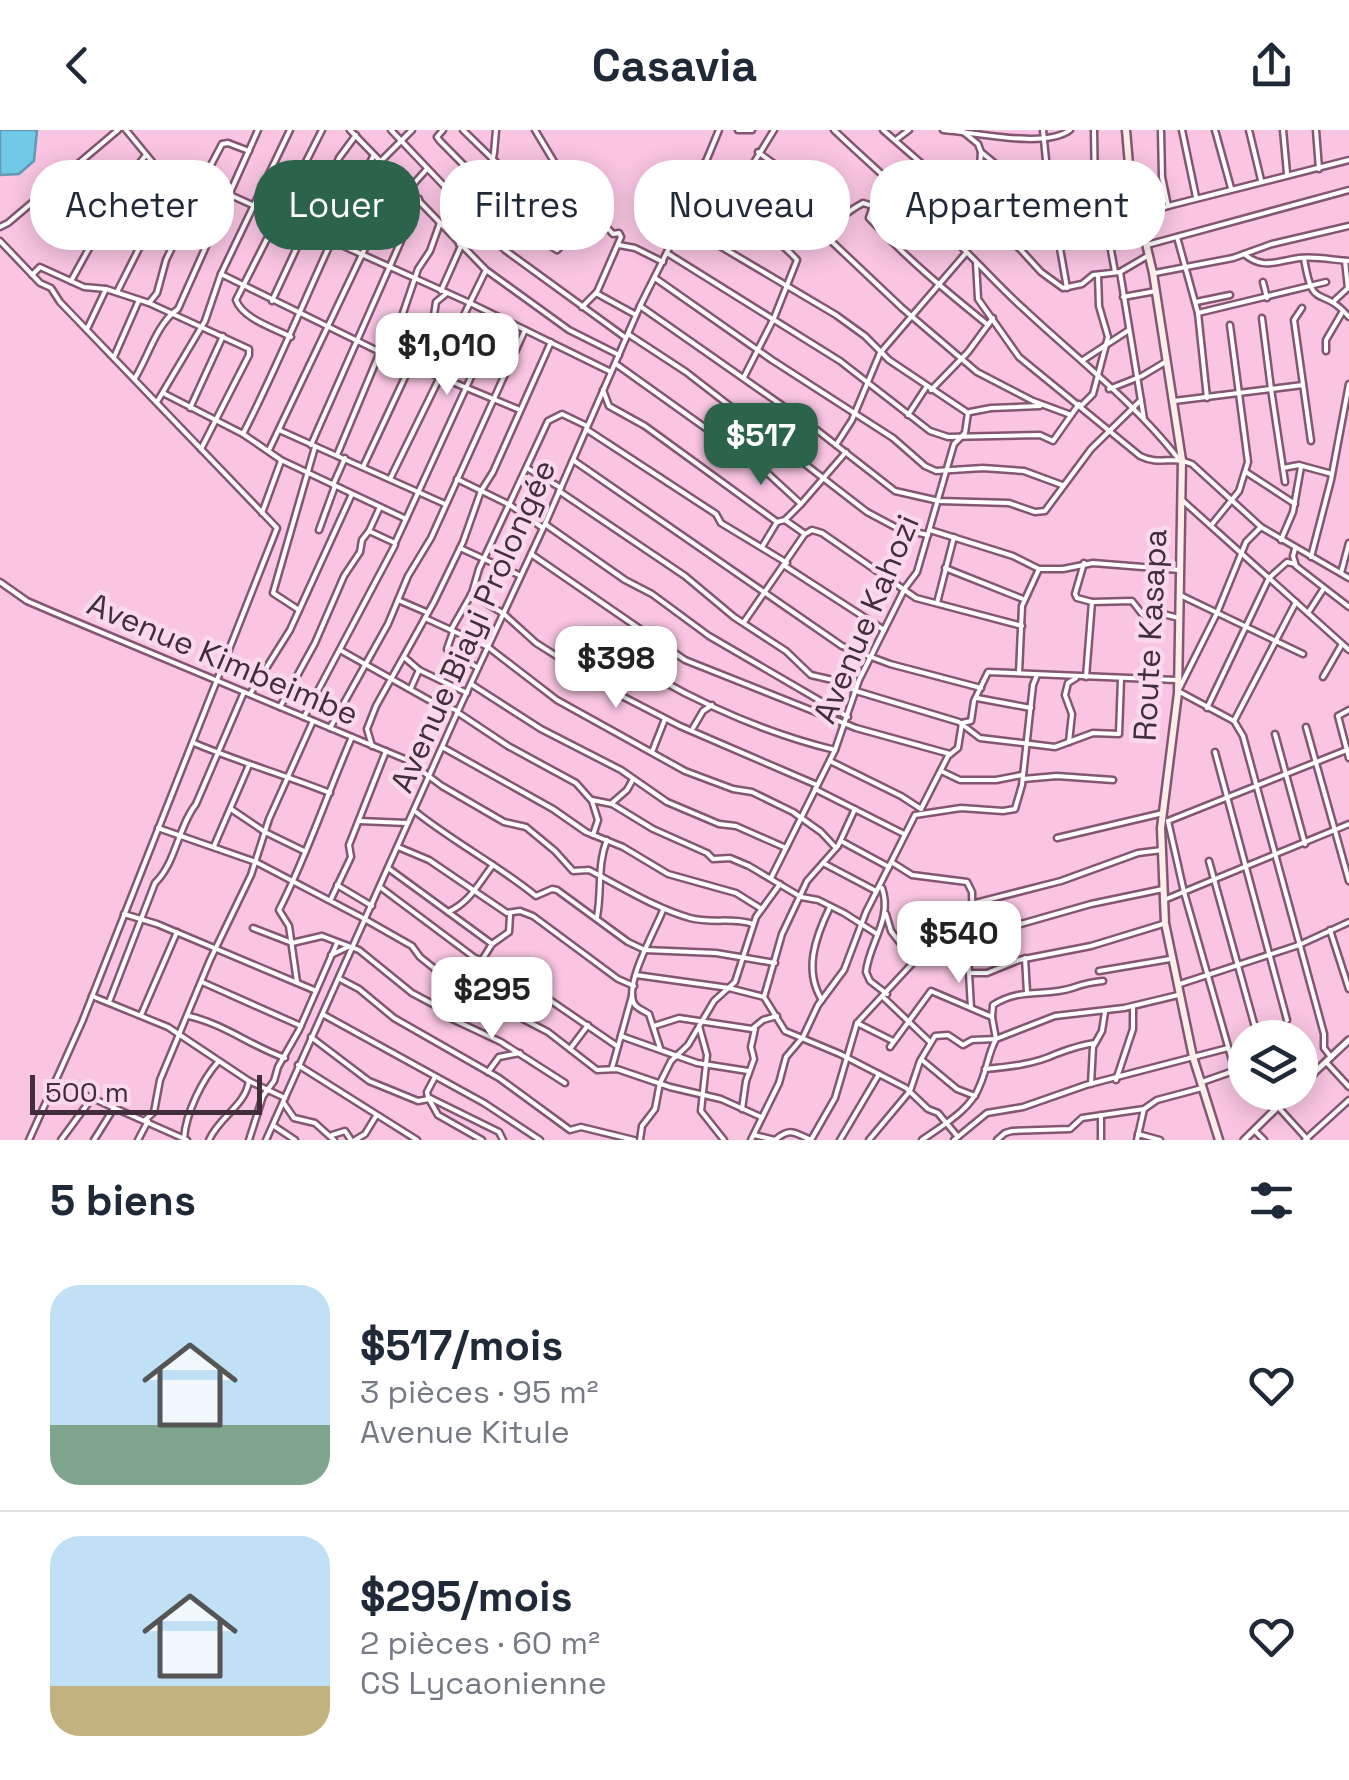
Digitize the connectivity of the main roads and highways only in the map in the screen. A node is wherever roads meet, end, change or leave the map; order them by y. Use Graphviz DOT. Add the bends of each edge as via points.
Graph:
graph roads {
  1 [pos="1126,130"];
  2 [pos="1219,1140"];
  1 -- 2 [label="main road, Route Kasapa" via="1180,459 1178,691 1162,813 1165,923 1192,1057"];
}
